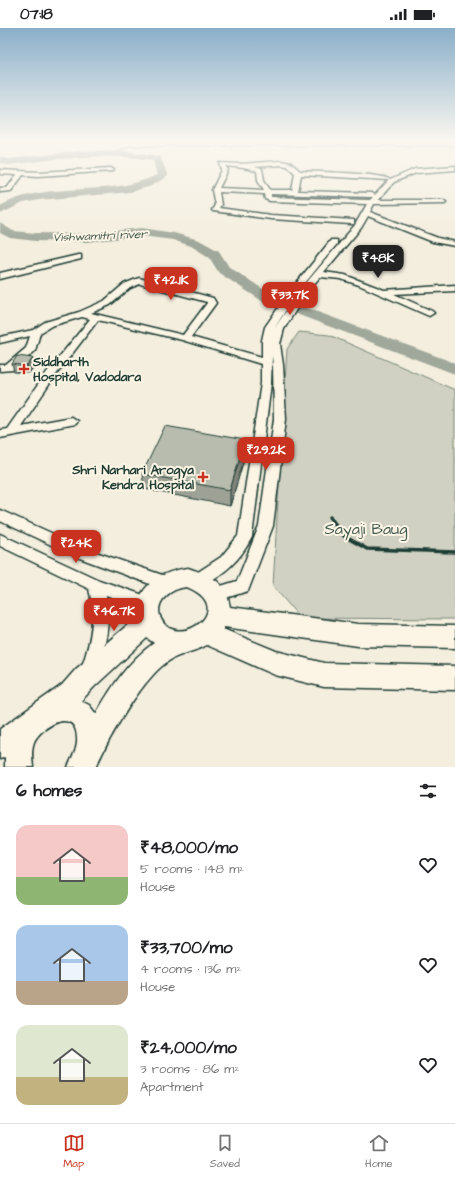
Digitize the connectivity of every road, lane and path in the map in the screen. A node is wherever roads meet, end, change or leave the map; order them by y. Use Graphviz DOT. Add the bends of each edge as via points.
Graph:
graph roads {
  1 [pos="20,174"];
  2 [pos="223,174"];
  3 [pos="260,174"];
  4 [pos="298,174"];
  5 [pos="331,174"];
  6 [pos="393,174"];
  7 [pos="404,174"];
  8 [pos="387,179"];
  9 [pos="0,190"];
  10 [pos="215,190"];
  11 [pos="268,191"];
  12 [pos="295,192"];
  13 [pos="370,200"];
  14 [pos="443,202"];
  15 [pos="367,213"];
  16 [pos="351,222"];
  17 [pos="455,244"];
  18 [pos="78,257"];
  19 [pos="319,274"];
  20 [pos="0,276"];
  21 [pos="455,288"];
  22 [pos="382,292"];
  23 [pos="430,313"];
  24 [pos="82,314"];
  25 [pos="95,318"];
  26 [pos="274,328"];
  27 [pos="36,332"];
  28 [pos="185,338"];
  29 [pos="0,340"];
  30 [pos="267,362"];
  31 [pos="0,368"];
  32 [pos="71,421"];
  33 [pos="5,433"];
  34 [pos="1,517"];
  35 [pos="0,540"];
  36 [pos="200,579"];
  37 [pos="166,583"];
  38 [pos="95,585"];
  39 [pos="150,612"];
  40 [pos="210,621"];
  41 [pos="455,637"];
  42 [pos="85,678"];
  43 [pos="455,678"];
  44 [pos="40,716"];
  45 [pos="0,746"];
  46 [pos="85,761"];
  47 [pos="20,767"];
  1 -- 9 [label="street" via="10,190"];
  2 -- 10 [label="street"];
  3 -- 11 [label="street"];
  4 -- 12 [label="street"];
  5 -- 8 [label="street"];
  6 -- 8 [label="street"];
  7 -- 13 [label="street"];
  8 -- 13 [label="street"];
  10 -- 11 [label="street"];
  10 -- 16 [label="street" via="218,205 215,210"];
  11 -- 12 [label="street"];
  11 -- 13 [label="street" via="267,198 270,199"];
  12 -- 13 [label="street"];
  13 -- 14 [label="street"];
  13 -- 15 [label="street"];
  13 -- 16 [label="street"];
  15 -- 17 [label="street" via="436,240"];
  15 -- 19 [label="street"];
  16 -- 26 [label="street" via="293,293"];
  18 -- 20 [label="street"];
  19 -- 22 [label="street" via="351,279"];
  19 -- 26 [label="street"];
  21 -- 22 [label="street"];
  22 -- 23 [label="street"];
  24 -- 25 [label="street"];
  24 -- 27 [label="street" via="48,324"];
  24 -- 28 [label="street" via="107,303 127,286 142,281 210,300 212,303"];
  25 -- 28 [label="street"];
  25 -- 33 [label="street"];
  26 -- 30 [label="street" via="267,340"];
  26 -- 40 [label="street" via="280,419 266,526 243,586"];
  27 -- 29 [label="street"];
  27 -- 31 [label="street" via="31,349 9,368"];
  28 -- 30 [label="street"];
  30 -- 36 [label="street" via="245,537 237,552"];
  32 -- 33 [label="street"];
  34 -- 37 [label="street" via="82,553"];
  35 -- 38 [label="street"];
  36 -- 37 [label="highway" via="176,578"];
  36 -- 40 [label="highway" via="209,585"];
  37 -- 39 [label="highway" via="157,590"];
  38 -- 39 [label="street"];
  38 -- 42 [label="street" via="101,614 100,631"];
  39 -- 40 [label="highway" via="155,629 168,639 185,642"];
  39 -- 42 [label="highway"];
  40 -- 41 [label="highway" via="358,635"];
  40 -- 43 [label="highway" via="275,663 324,675"];
  40 -- 46 [label="highway" via="144,666 105,721"];
  42 -- 44 [label="highway" via="71,694"];
  44 -- 45 [label="highway"];
  44 -- 46 [label="highway" via="57,709 69,709 79,713 86,720 90,730 91,742"];
  44 -- 47 [label="highway" via="25,731 19,744 17,757"];
}
